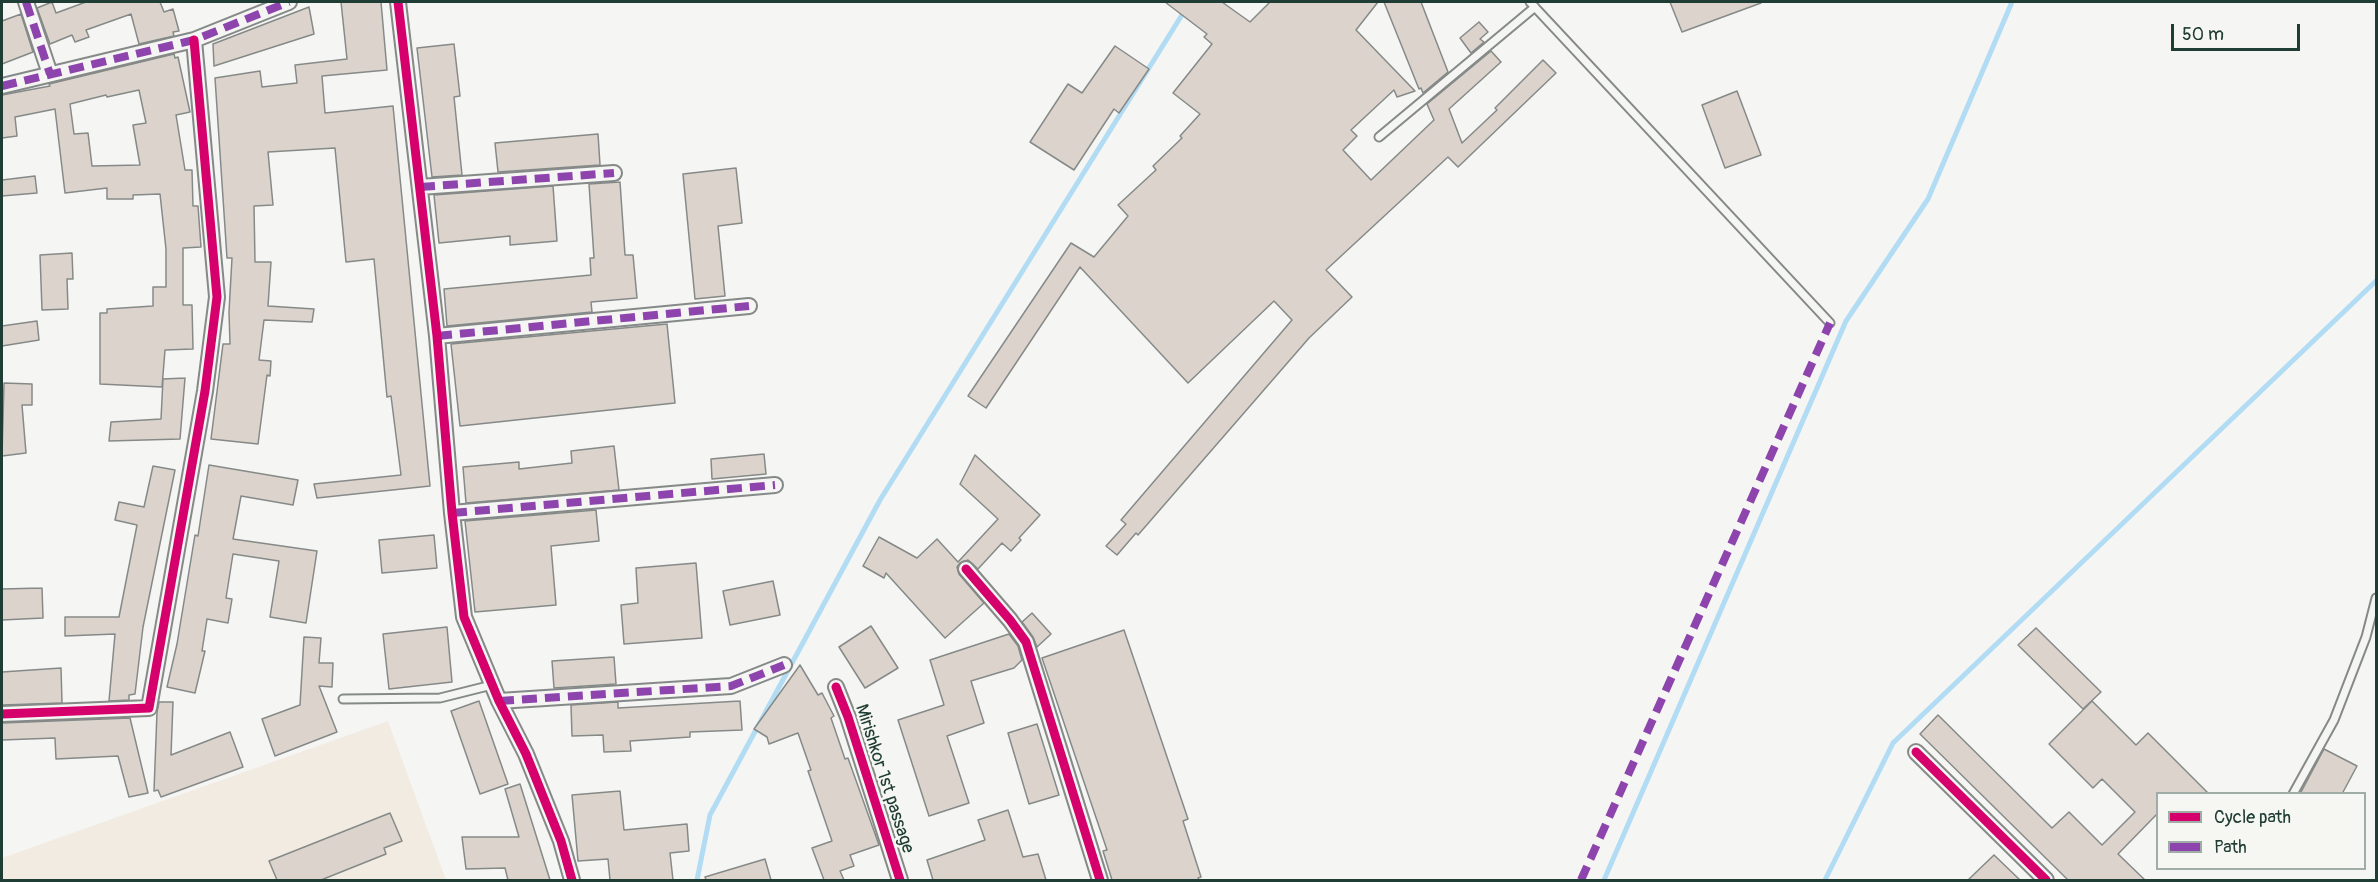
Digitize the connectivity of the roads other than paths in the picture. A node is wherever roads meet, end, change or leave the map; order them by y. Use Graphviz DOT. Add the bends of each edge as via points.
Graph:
graph roads {
  1 [pos="26,2"];
  2 [pos="289,2"];
  3 [pos="398,2"];
  4 [pos="1532,4"];
  5 [pos="194,40"];
  6 [pos="50,74"];
  7 [pos="2,86"];
  8 [pos="1379,137"];
  9 [pos="614,173"];
  10 [pos="420,187"];
  11 [pos="749,306"];
  12 [pos="1830,323"];
  13 [pos="437,336"];
  14 [pos="775,485"];
  15 [pos="452,513"];
  16 [pos="966,569"];
  17 [pos="2376,598"];
  18 [pos="784,665"];
  19 [pos="492,685"];
  20 [pos="836,687"];
  21 [pos="343,699"];
  22 [pos="499,701"];
  23 [pos="2,714"];
  24 [pos="1916,752"];
  25 [pos="2294,792"];
  26 [pos="572,880"];
  27 [pos="900,880"];
  28 [pos="1100,880"];
  29 [pos="2046,880"];
  1 -- 6 [label="street"];
  2 -- 5 [label="street"];
  3 -- 10 [label="street"];
  4 -- 8 [label="lane"];
  4 -- 12 [label="lane"];
  5 -- 6 [label="street"];
  5 -- 23 [label="street" via="218,297 148,708"];
  6 -- 7 [label="street"];
  9 -- 10 [label="street"];
  10 -- 13 [label="street"];
  11 -- 13 [label="street"];
  13 -- 15 [label="street"];
  14 -- 15 [label="street"];
  15 -- 19 [label="street" via="464,617"];
  16 -- 28 [label="street" via="1026,642"];
  17 -- 25 [label="lane" via="2366,637 2334,720"];
  18 -- 22 [label="street" via="731,686"];
  19 -- 21 [label="lane" via="440,698"];
  19 -- 22 [label="street"];
  20 -- 27 [label="street, Mirishkor 1st passage"];
  22 -- 26 [label="street" via="526,754 561,841"];
  24 -- 29 [label="street"];
}
